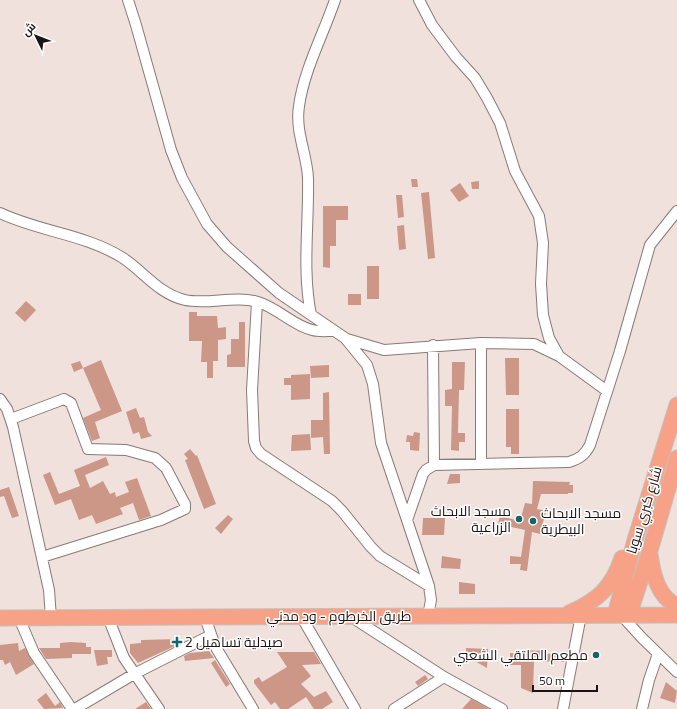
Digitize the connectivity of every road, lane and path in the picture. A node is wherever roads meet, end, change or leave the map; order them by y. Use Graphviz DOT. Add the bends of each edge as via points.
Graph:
graph roads {
  1 [pos="128,0"];
  2 [pos="335,0"];
  3 [pos="419,0"];
  4 [pos="677,211"];
  5 [pos="0,213"];
  6 [pos="257,302"];
  7 [pos="310,315"];
  8 [pos="333,331"];
  9 [pos="345,338"];
  10 [pos="481,342"];
  11 [pos="433,345"];
  12 [pos="559,356"];
  13 [pos="606,391"];
  14 [pos="0,399"];
  15 [pos="677,405"];
  16 [pos="11,418"];
  17 [pos="677,458"];
  18 [pos="481,462"];
  19 [pos="434,464"];
  20 [pos="644,512"];
  21 [pos="407,520"];
  22 [pos="650,554"];
  23 [pos="42,557"];
  24 [pos="429,586"];
  25 [pos="677,606"];
  26 [pos="348,615"];
  27 [pos="581,615"];
  28 [pos="677,615"];
  29 [pos="301,616"];
  30 [pos="428,616"];
  31 [pos="560,616"];
  32 [pos="622,616"];
  33 [pos="108,617"];
  34 [pos="205,617"];
  35 [pos="0,618"];
  36 [pos="19,618"];
  37 [pos="51,618"];
  38 [pos="211,635"];
  39 [pos="658,654"];
  40 [pos="677,672"];
  41 [pos="134,674"];
  42 [pos="444,677"];
  43 [pos="72,709"];
  44 [pos="75,709"];
  45 [pos="159,709"];
  46 [pos="252,709"];
  47 [pos="355,709"];
  48 [pos="394,709"];
  49 [pos="502,709"];
  50 [pos="563,709"];
  51 [pos="642,709"];
  1 -- 7 [label="street" via="171,150 182,178 207,224 253,271"];
  2 -- 7 [label="street" via="304,84 298,117 299,136 308,178 306,278"];
  3 -- 12 [label="street" via="432,25 475,78 487,98 500,123 515,171 538,216 543,243 543,315 549,338"];
  4 -- 13 [label="street" via="650,245"];
  5 -- 6 [label="street" via="97,244 124,259 171,296 187,300"];
  6 -- 8 [label="street" via="305,328"];
  6 -- 24 [label="street" via="252,390 256,448 261,454 332,501 380,556"];
  7 -- 8 [label="street"];
  8 -- 9 [label="street"];
  9 -- 11 [label="street" via="384,350"];
  9 -- 21 [label="street" via="363,357 371,374 381,443"];
  10 -- 11 [label="street"];
  10 -- 12 [label="street" via="534,344"];
  10 -- 18 [label="street"];
  11 -- 19 [label="street"];
  12 -- 13 [label="street"];
  13 -- 18 [label="street" via="590,446 586,454 578,459 569,462"];
  14 -- 16 [label="street"];
  15 -- 20 [label="highway, شارع كبري سوبا"];
  16 -- 23 [label="street"];
  16 -- 23 [label="street" via="64,399 68,400 88,449 126,450 155,458 166,468 185,504 185,509 181,512 161,520"];
  17 -- 22 [label="highway, شارع كبري سوبا"];
  18 -- 19 [label="street"];
  19 -- 21 [label="street" via="423,474"];
  20 -- 31 [label="highway" via="632,531 619,566 607,588 592,602"];
  20 -- 32 [label="highway, شارع كبري سوبا"];
  21 -- 24 [label="street"];
  22 -- 25 [label="highway" via="652,570 660,590"];
  22 -- 32 [label="highway, شارع كبري سوبا"];
  23 -- 37 [label="street" via="49,590"];
  24 -- 30 [label="street" via="431,600"];
  26 -- 29 [label="highway, طريق الخرطوم - ود مدني"];
  26 -- 30 [label="highway, طريق الخرطوم - ود مدني"];
  26 -- 42 [label="street"];
  27 -- 31 [label="highway, طريق الخرطوم - ود مدني"];
  27 -- 32 [label="highway, طريق الخرطوم - ود مدني"];
  27 -- 50 [label="street"];
  28 -- 32 [label="highway, طريق الخرطوم - ود مدني"];
  29 -- 34 [label="highway, طريق الخرطوم - ود مدني"];
  29 -- 47 [label="street"];
  30 -- 31 [label="highway, طريق الخرطوم - ود مدني"];
  32 -- 39 [label="street"];
  33 -- 34 [label="highway, طريق الخرطوم - ود مدني"];
  33 -- 37 [label="highway, طريق الخرطوم - ود مدني"];
  33 -- 41 [label="street" via="124,658"];
  34 -- 38 [label="street"];
  35 -- 36 [label="highway, طريق الخرطوم - ود مدني"];
  36 -- 37 [label="highway, طريق الخرطوم - ود مدني"];
  36 -- 43 [label="street" via="34,653"];
  38 -- 41 [label="street"];
  38 -- 46 [label="street"];
  39 -- 40 [label="street"];
  39 -- 51 [label="street"];
  41 -- 44 [label="street"];
  41 -- 45 [label="street"];
  42 -- 48 [label="street"];
  42 -- 49 [label="street"];
}
